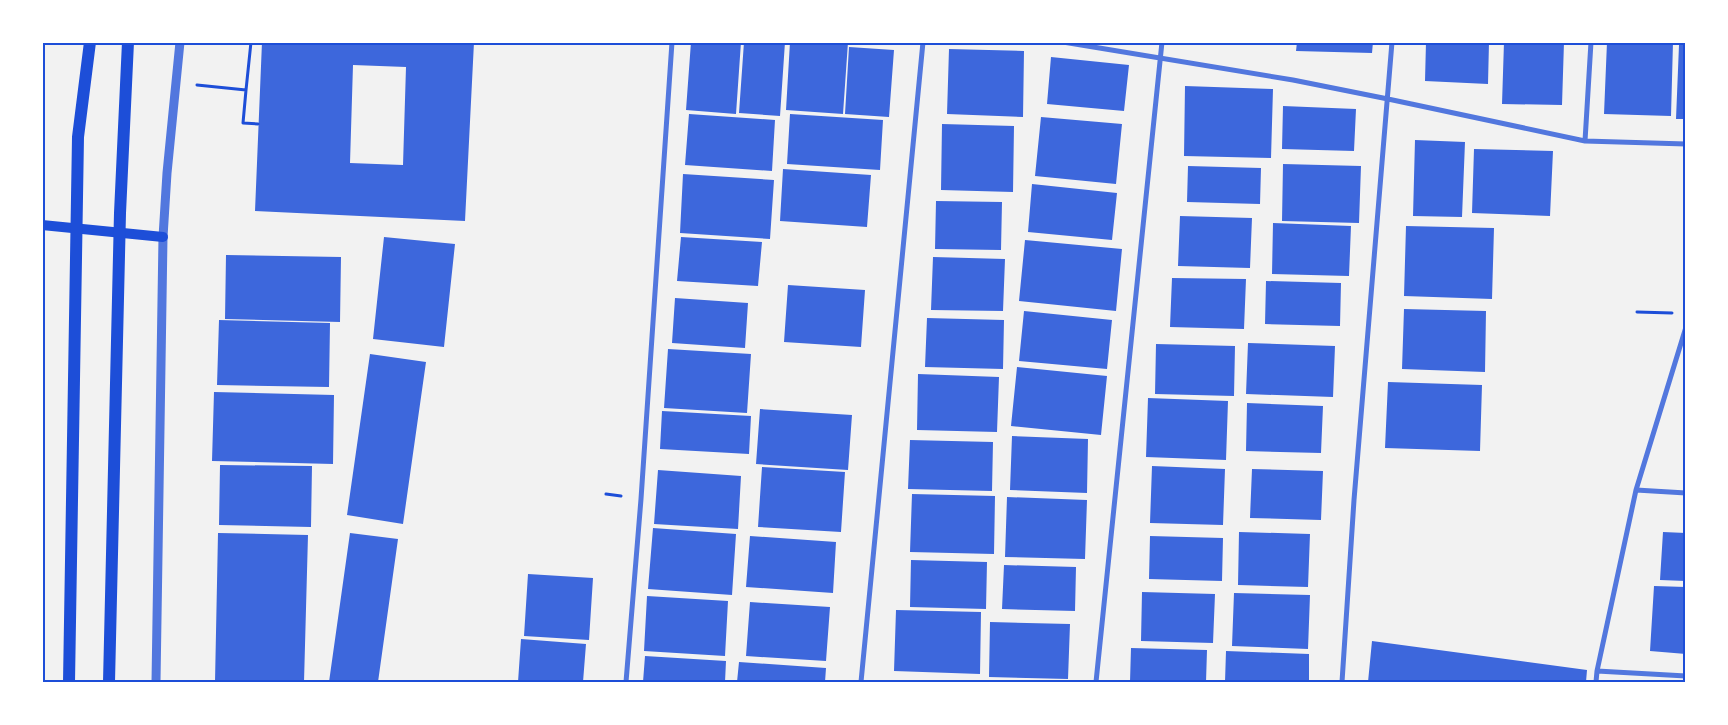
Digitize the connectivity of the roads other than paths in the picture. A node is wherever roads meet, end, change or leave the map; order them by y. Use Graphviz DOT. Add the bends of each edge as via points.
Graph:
graph roads {
  1 [pos="90,42"];
  2 [pos="128,42"];
  3 [pos="180,42"];
  4 [pos="672,42"];
  5 [pos="923,42"];
  6 [pos="1063,42"];
  7 [pos="1162,42"];
  8 [pos="1392,42"];
  9 [pos="1591,42"];
  10 [pos="1161,60"];
  11 [pos="1388,99"];
  12 [pos="1585,141"];
  13 [pos="1686,144"];
  14 [pos="42,225"];
  15 [pos="163,237"];
  16 [pos="1686,327"];
  17 [pos="1636,490"];
  18 [pos="1686,493"];
  19 [pos="1597,671"];
  20 [pos="1686,676"];
  21 [pos="69,682"];
  22 [pos="109,682"];
  23 [pos="156,682"];
  24 [pos="626,682"];
  25 [pos="861,682"];
  26 [pos="1096,682"];
  27 [pos="1342,682"];
  28 [pos="1596,682"];
  1 -- 21 [label="main road" via="78,137"];
  2 -- 22 [label="main road" via="120,213"];
  3 -- 15 [label="street"];
  4 -- 24 [label="street"];
  5 -- 25 [label="street"];
  6 -- 10 [label="street"];
  7 -- 10 [label="street"];
  8 -- 11 [label="street"];
  9 -- 12 [label="street"];
  10 -- 11 [label="street"];
  10 -- 26 [label="street"];
  11 -- 12 [label="street"];
  11 -- 27 [label="street" via="1354,490"];
  12 -- 13 [label="street"];
  14 -- 15 [label="main road"];
  15 -- 23 [label="street"];
  16 -- 17 [label="street"];
  17 -- 18 [label="street"];
  17 -- 19 [label="street"];
  19 -- 20 [label="street"];
  19 -- 28 [label="street"];
}
